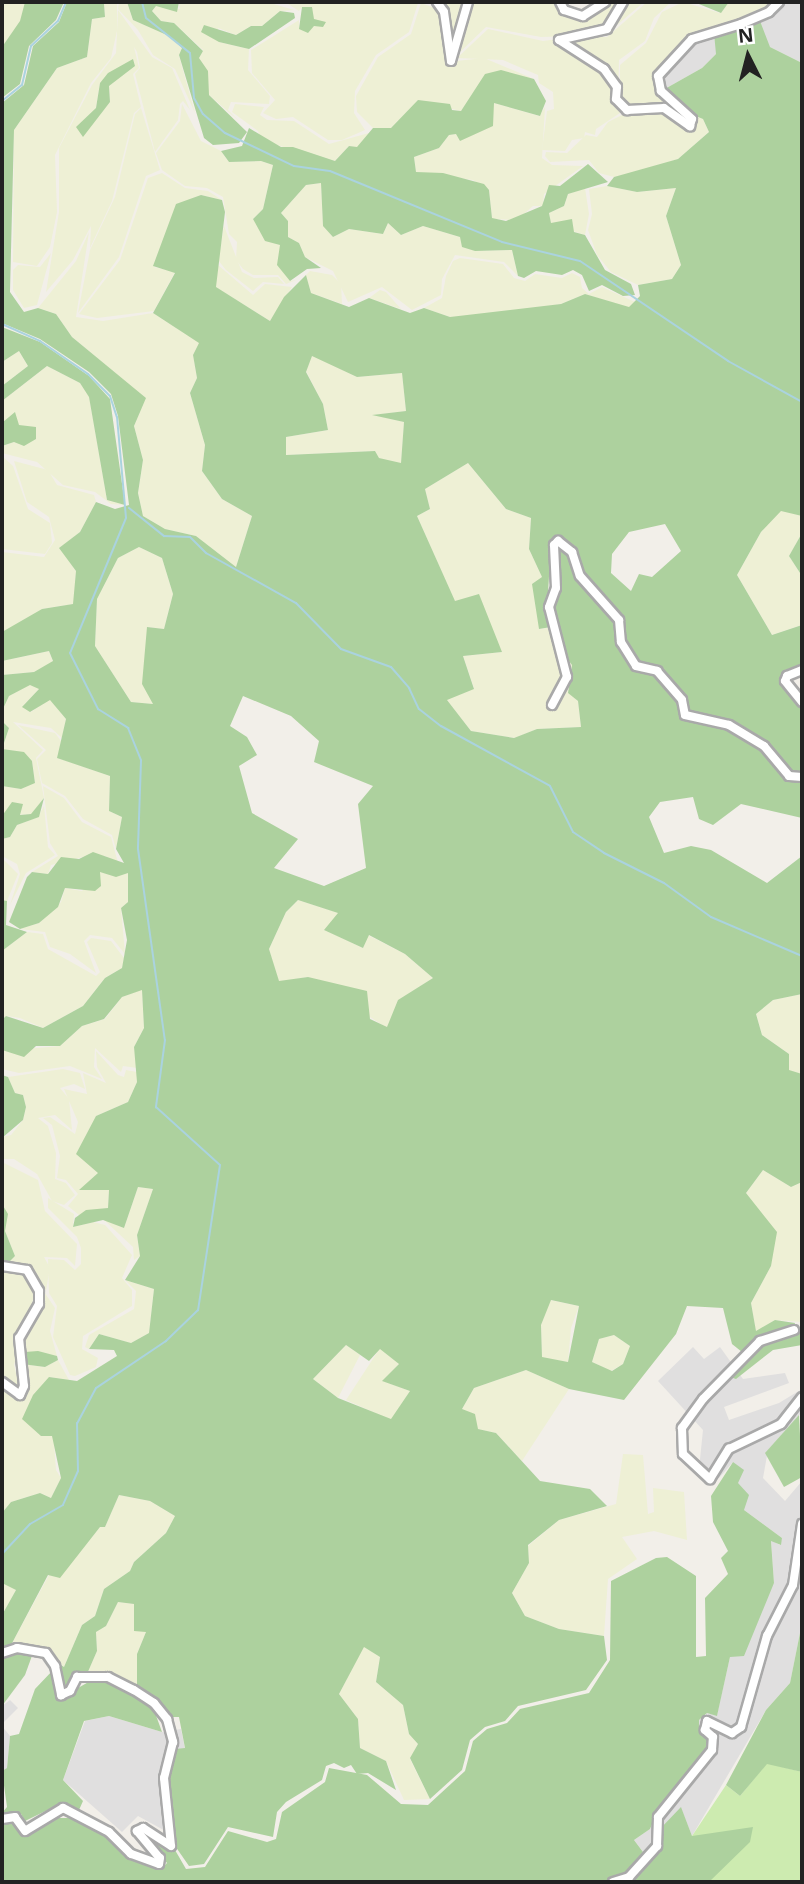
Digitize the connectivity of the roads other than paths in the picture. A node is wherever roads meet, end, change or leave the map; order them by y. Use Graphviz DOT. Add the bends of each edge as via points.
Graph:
graph roads {
  1 [pos="437,2"];
  2 [pos="468,2"];
  3 [pos="560,2"];
  4 [pos="605,2"];
  5 [pos="623,2"];
  6 [pos="779,2"];
  7 [pos="802,670"];
  8 [pos="802,702"];
  9 [pos="552,705"];
  10 [pos="802,777"];
  11 [pos="2,1266"];
  12 [pos="794,1330"];
  13 [pos="2,1382"];
  14 [pos="802,1396"];
  15 [pos="802,1524"];
  16 [pos="2,1653"];
  17 [pos="2,1819"];
  18 [pos="613,1882"];
  1 -- 2 [label="street" via="444,12 451,61"];
  3 -- 4 [label="street" via="564,10 583,16"];
  5 -- 6 [label="street" via="607,29 559,40 604,69 617,87 618,104 627,110 664,108 690,126 692,120 661,91 658,76 692,39 741,24 769,12"];
  7 -- 8 [label="street" via="785,681"];
  9 -- 10 [label="street" via="566,677 549,607 556,588 554,545 558,541 572,552 574,567 593,594 619,620 621,642 636,666 657,671 682,701 685,715 729,725 764,746 789,776"];
  11 -- 13 [label="street" via="27,1270 40,1291 39,1304 19,1338 24,1386 20,1395"];
  12 -- 14 [label="street" via="760,1341 703,1399 682,1428 683,1454 710,1479 735,1444 781,1424"];
  15 -- 18 [label="street" via="793,1585 767,1636 741,1727 733,1733 707,1721 705,1730 713,1737 712,1750 658,1817 657,1846 629,1877"];
  16 -- 17 [label="street" via="17,1648 46,1653 55,1666 61,1695 70,1691 77,1677 108,1677 154,1703 167,1719 173,1742 164,1778 171,1846 143,1828 137,1831 160,1858 159,1864 131,1854 109,1832 63,1808 47,1813 25,1831 15,1817"];
}
